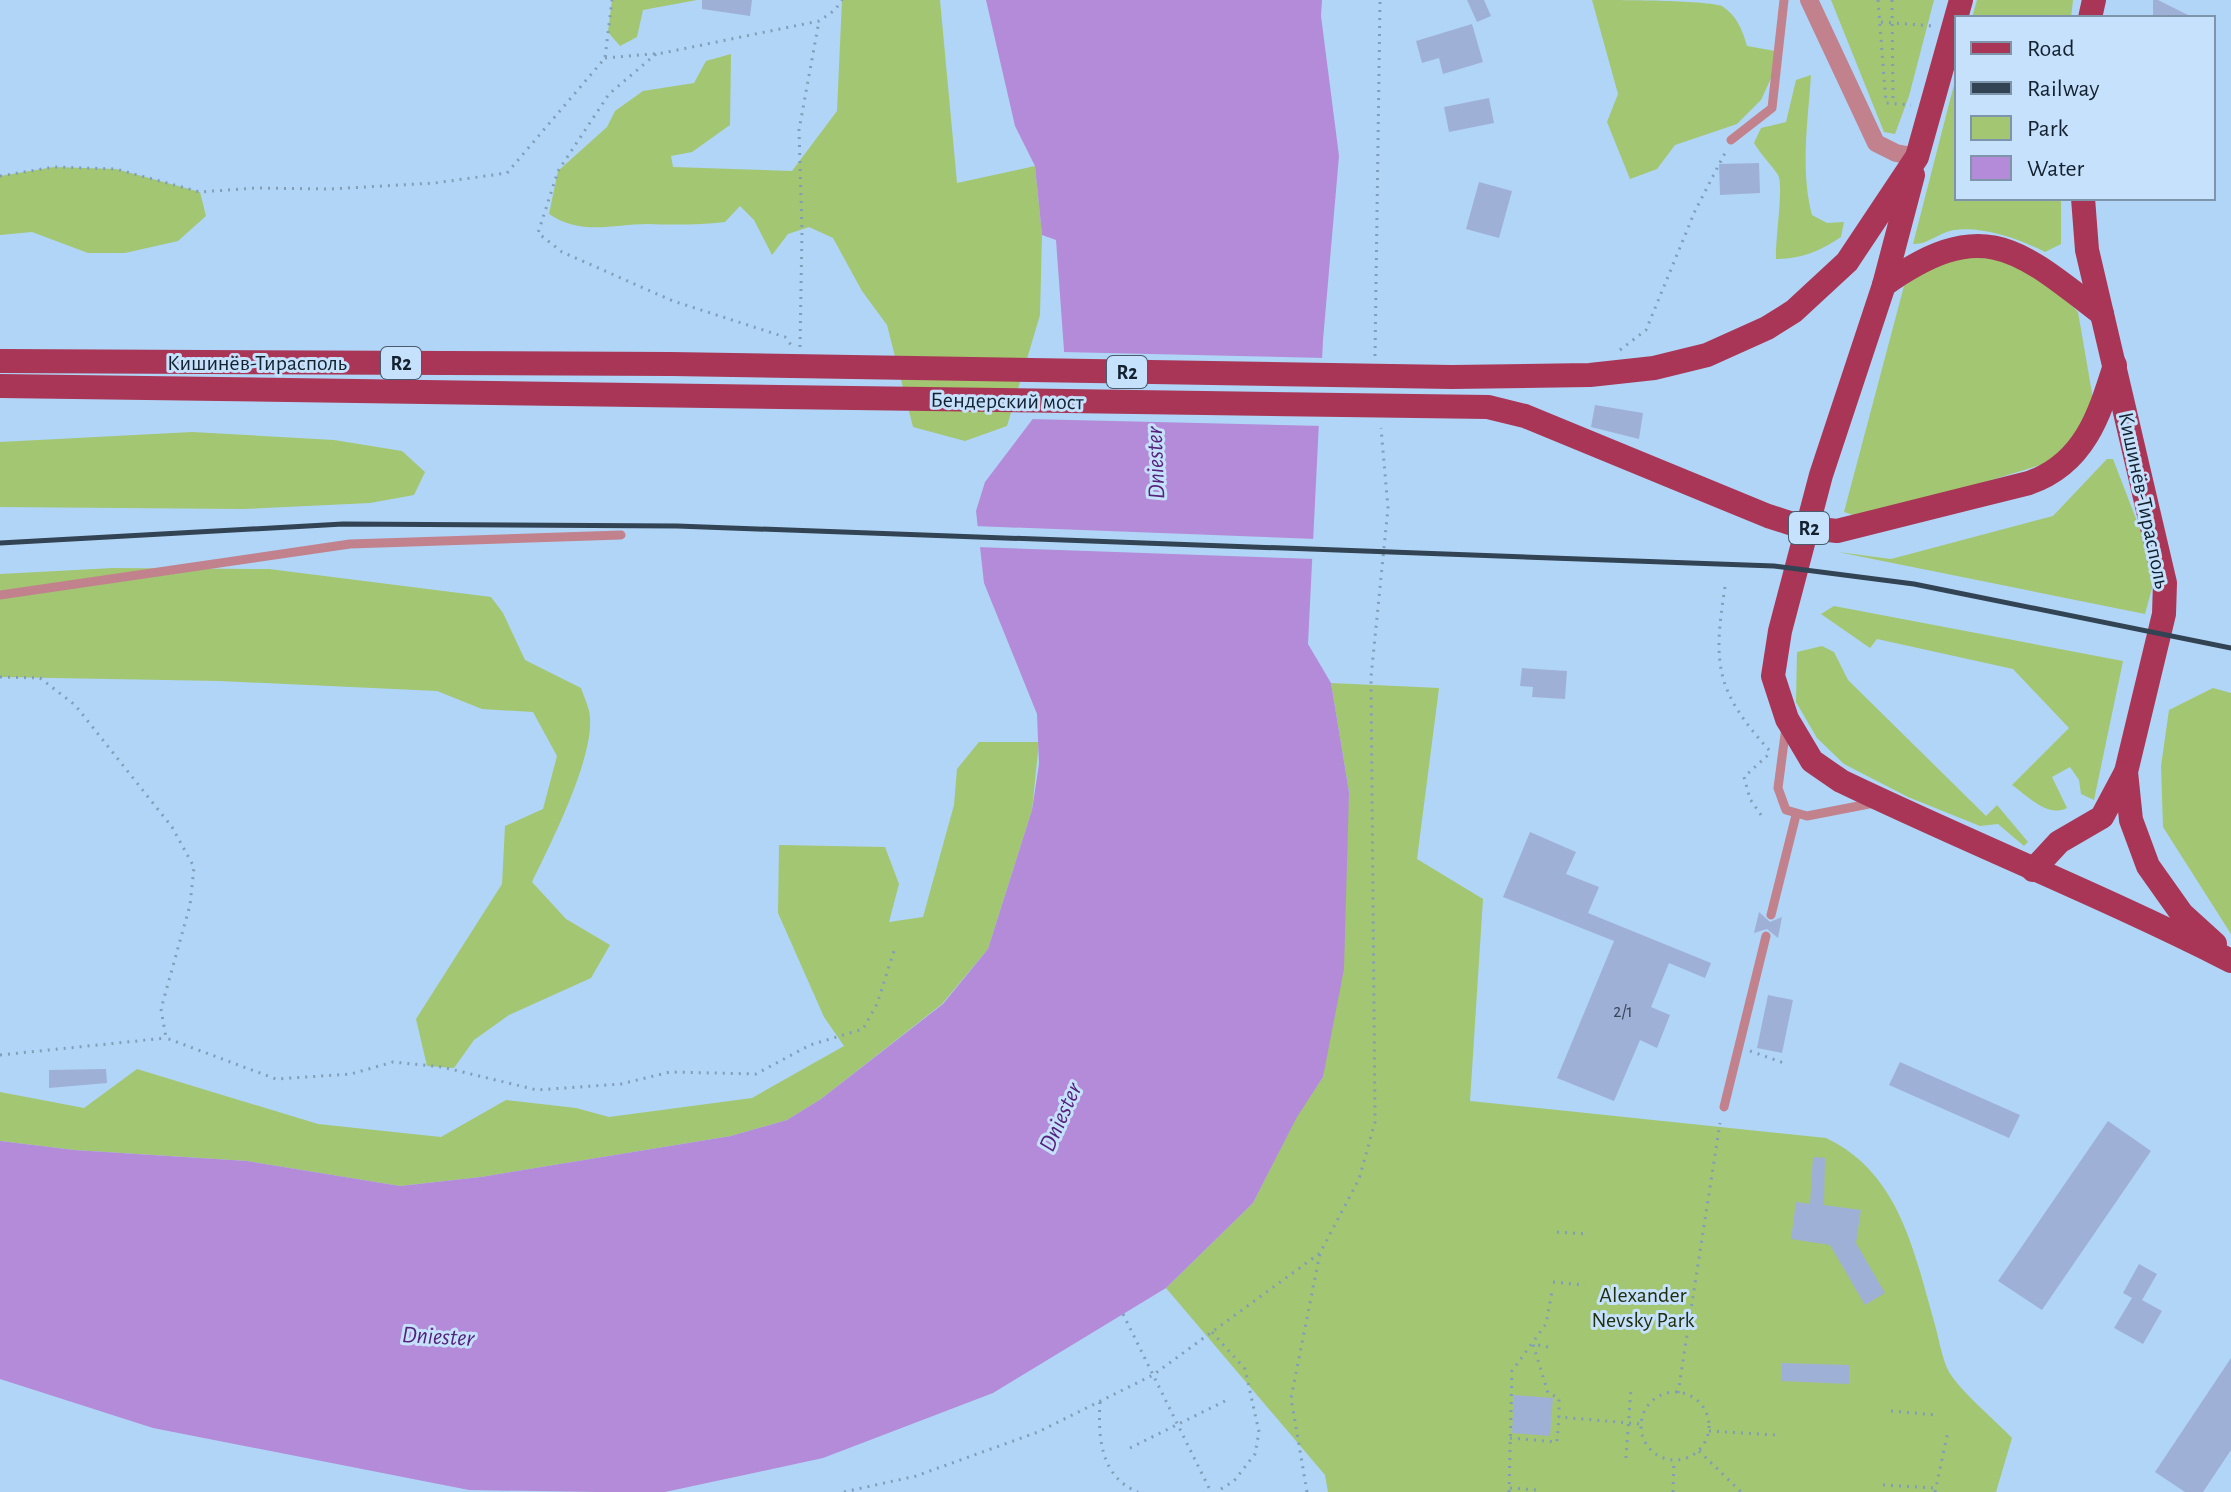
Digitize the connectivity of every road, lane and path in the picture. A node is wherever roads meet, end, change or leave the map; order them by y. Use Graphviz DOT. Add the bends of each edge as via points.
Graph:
graph roads {
  1 [pos="612,0"];
  2 [pos="842,0"];
  3 [pos="1380,0"];
  4 [pos="1784,0"];
  5 [pos="1809,0"];
  6 [pos="1878,0"];
  7 [pos="1892,0"];
  8 [pos="1955,20"];
  9 [pos="819,21"];
  10 [pos="1880,22"];
  11 [pos="1893,23"];
  12 [pos="1953,27"];
  13 [pos="656,54"];
  14 [pos="605,58"];
  15 [pos="1893,103"];
  16 [pos="1916,105"];
  17 [pos="1731,140"];
  18 [pos="1917,157"];
  19 [pos="0,176"];
  20 [pos="2083,200"];
  21 [pos="1884,285"];
  22 [pos="2102,314"];
  23 [pos="1617,352"];
  24 [pos="1375,359"];
  25 [pos="0,361"];
  26 [pos="2115,365"];
  27 [pos="803,366"];
  28 [pos="0,386"];
  29 [pos="802,396"];
  30 [pos="1380,418"];
  31 [pos="621,535"];
  32 [pos="1725,587"];
  33 [pos="0,595"];
  34 [pos="0,677"];
  35 [pos="1787,719"];
  36 [pos="1771,753"];
  37 [pos="1777,759"];
  38 [pos="2126,772"];
  39 [pos="1884,802"];
  40 [pos="1761,815"];
  41 [pos="1796,815"];
  42 [pos="2033,870"];
  43 [pos="1771,915"];
  44 [pos="1766,936"];
  45 [pos="895,948"];
  46 [pos="2231,960"];
  47 [pos="166,1038"];
  48 [pos="1737,1047"];
  49 [pos="0,1055"];
  50 [pos="1784,1063"];
  51 [pos="1724,1107"];
  52 [pos="1720,1123"];
  53 [pos="1557,1232"];
  54 [pos="1588,1234"];
  55 [pos="1320,1253"];
  56 [pos="1553,1282"];
  57 [pos="1585,1285"];
  58 [pos="1552,1291"];
  59 [pos="1123,1314"];
  60 [pos="1212,1332"];
  61 [pos="1533,1344"];
  62 [pos="1548,1347"];
  63 [pos="1153,1375"];
  64 [pos="1631,1388"];
  65 [pos="1678,1393"];
  66 [pos="1227,1400"];
  67 [pos="1100,1402"];
  68 [pos="1891,1411"];
  69 [pos="1937,1415"];
  70 [pos="1559,1417"];
  71 [pos="1628,1423"];
  72 [pos="1641,1424"];
  73 [pos="1178,1425"];
  74 [pos="1709,1431"];
  75 [pos="1948,1431"];
  76 [pos="1777,1435"];
  77 [pos="1510,1438"];
  78 [pos="1130,1448"];
  79 [pos="1699,1451"];
  80 [pos="1626,1458"];
  81 [pos="1674,1460"];
  82 [pos="1883,1485"];
  83 [pos="1510,1490"];
  84 [pos="1537,1490"];
  85 [pos="1935,1490"];
  86 [pos="844,1492"];
  87 [pos="1138,1492"];
  88 [pos="1213,1492"];
  89 [pos="1307,1492"];
  90 [pos="1673,1492"];
  91 [pos="1741,1492"];
  1 -- 14 [label="path"];
  2 -- 9 [label="path"];
  3 -- 24 [label="path"];
  4 -- 17 [label="lane" via="1772,108"];
  5 -- 18 [label="street" via="1876,143"];
  6 -- 10 [label="path"];
  7 -- 11 [label="path"];
  8 -- 12 [label="main road, R2"];
  9 -- 13 [label="path"];
  9 -- 13 [label="path" via="799,130 800,357 785,337 673,301 562,252 538,233 558,171 600,107"];
  10 -- 11 [label="path"];
  10 -- 15 [label="path" via="1886,103"];
  11 -- 12 [label="path"];
  11 -- 15 [label="path"];
  12 -- 18 [label="main road, R2"];
  13 -- 14 [label="path"];
  14 -- 19 [label="path" via="507,173 345,189 200,192 116,169 54,167"];
  15 -- 16 [label="path"];
  17 -- 23 [label="path" via="1646,330"];
  18 -- 21 [label="main road, R2"];
  18 -- 27 [label="main road, Бендерский мост / R2" via="1847,262 1794,311 1707,355 1624,373 1452,377"];
  20 -- 22 [label="main road, Кишинёв-Тирасполь / R2" via="2087,250"];
  21 -- 22 [label="main road" via="1916,262 1950,249 1982,246 2040,264"];
  21 -- 35 [label="main road, R2" via="1821,475 1780,631 1773,676"];
  22 -- 26 [label="main road, Кишинёв-Тирасполь / R2"];
  25 -- 27 [label="main road, Кишинёв-Тирасполь / R2"];
  26 -- 29 [label="main road, Бендерский мост / R2" via="2091,430 2056,471 2029,483 1837,531 1768,516 1525,416 1488,407"];
  26 -- 38 [label="main road, Кишинёв-Тирасполь / R2" via="2165,583 2164,614"];
  28 -- 29 [label="main road, Кишинёв-Тирасполь / R2"];
  30 -- 55 [label="path" via="1388,508 1371,677 1375,1122 1359,1179"];
  31 -- 33 [label="lane" via="350,544"];
  32 -- 36 [label="path" via="1717,662 1749,728"];
  34 -- 47 [label="path" via="40,678 75,705 172,827 194,867 190,905 161,1009"];
  35 -- 39 [label="main road, R2" via="1812,761"];
  35 -- 41 [label="lane" via="1778,788 1786,810"];
  36 -- 37 [label="path"];
  36 -- 40 [label="path" via="1744,777"];
  38 -- 42 [label="main road" via="2102,817 2059,842"];
  38 -- 46 [label="main road, Кишинёв-Тирасполь / R2" via="2131,820 2148,866 2182,914"];
  39 -- 41 [label="lane"];
  39 -- 42 [label="main road, R2"];
  41 -- 43 [label="lane"];
  42 -- 46 [label="main road, R2"];
  44 -- 48 [label="lane"];
  45 -- 47 [label="path" via="863,1029 810,1045 756,1074 670,1072 621,1084 537,1090 442,1067 393,1062 351,1074 276,1079"];
  47 -- 49 [label="path"];
  48 -- 50 [label="path"];
  48 -- 51 [label="lane"];
  52 -- 65 [label="path"];
  53 -- 54 [label="path"];
  55 -- 60 [label="path"];
  55 -- 89 [label="path" via="1291,1398"];
  56 -- 57 [label="path"];
  58 -- 61 [label="path" via="1546,1324"];
  59 -- 63 [label="path"];
  60 -- 63 [label="path"];
  60 -- 88 [label="path" via="1245,1369 1259,1432 1255,1454 1234,1481"];
  61 -- 62 [label="path"];
  61 -- 70 [label="path" via="1548,1393 1559,1398"];
  61 -- 77 [label="path" via="1512,1371"];
  63 -- 67 [label="path"];
  63 -- 73 [label="path"];
  64 -- 71 [label="path"];
  65 -- 72 [label="path" via="1657,1397"];
  65 -- 74 [label="path" via="1689,1395 1705,1410"];
  66 -- 73 [label="path"];
  67 -- 86 [label="path" via="1038,1432 916,1476"];
  67 -- 87 [label="path" via="1098,1436 1104,1459 1128,1488"];
  68 -- 69 [label="path"];
  70 -- 71 [label="path"];
  70 -- 77 [label="path" via="1557,1442"];
  71 -- 72 [label="path"];
  71 -- 80 [label="path"];
  72 -- 81 [label="path" via="1654,1453"];
  73 -- 78 [label="path"];
  73 -- 88 [label="path"];
  74 -- 76 [label="path"];
  74 -- 79 [label="path"];
  75 -- 85 [label="path"];
  77 -- 83 [label="path"];
  79 -- 81 [label="path"];
  79 -- 91 [label="path"];
  81 -- 90 [label="path"];
  82 -- 85 [label="path"];
  83 -- 84 [label="path"];
}
